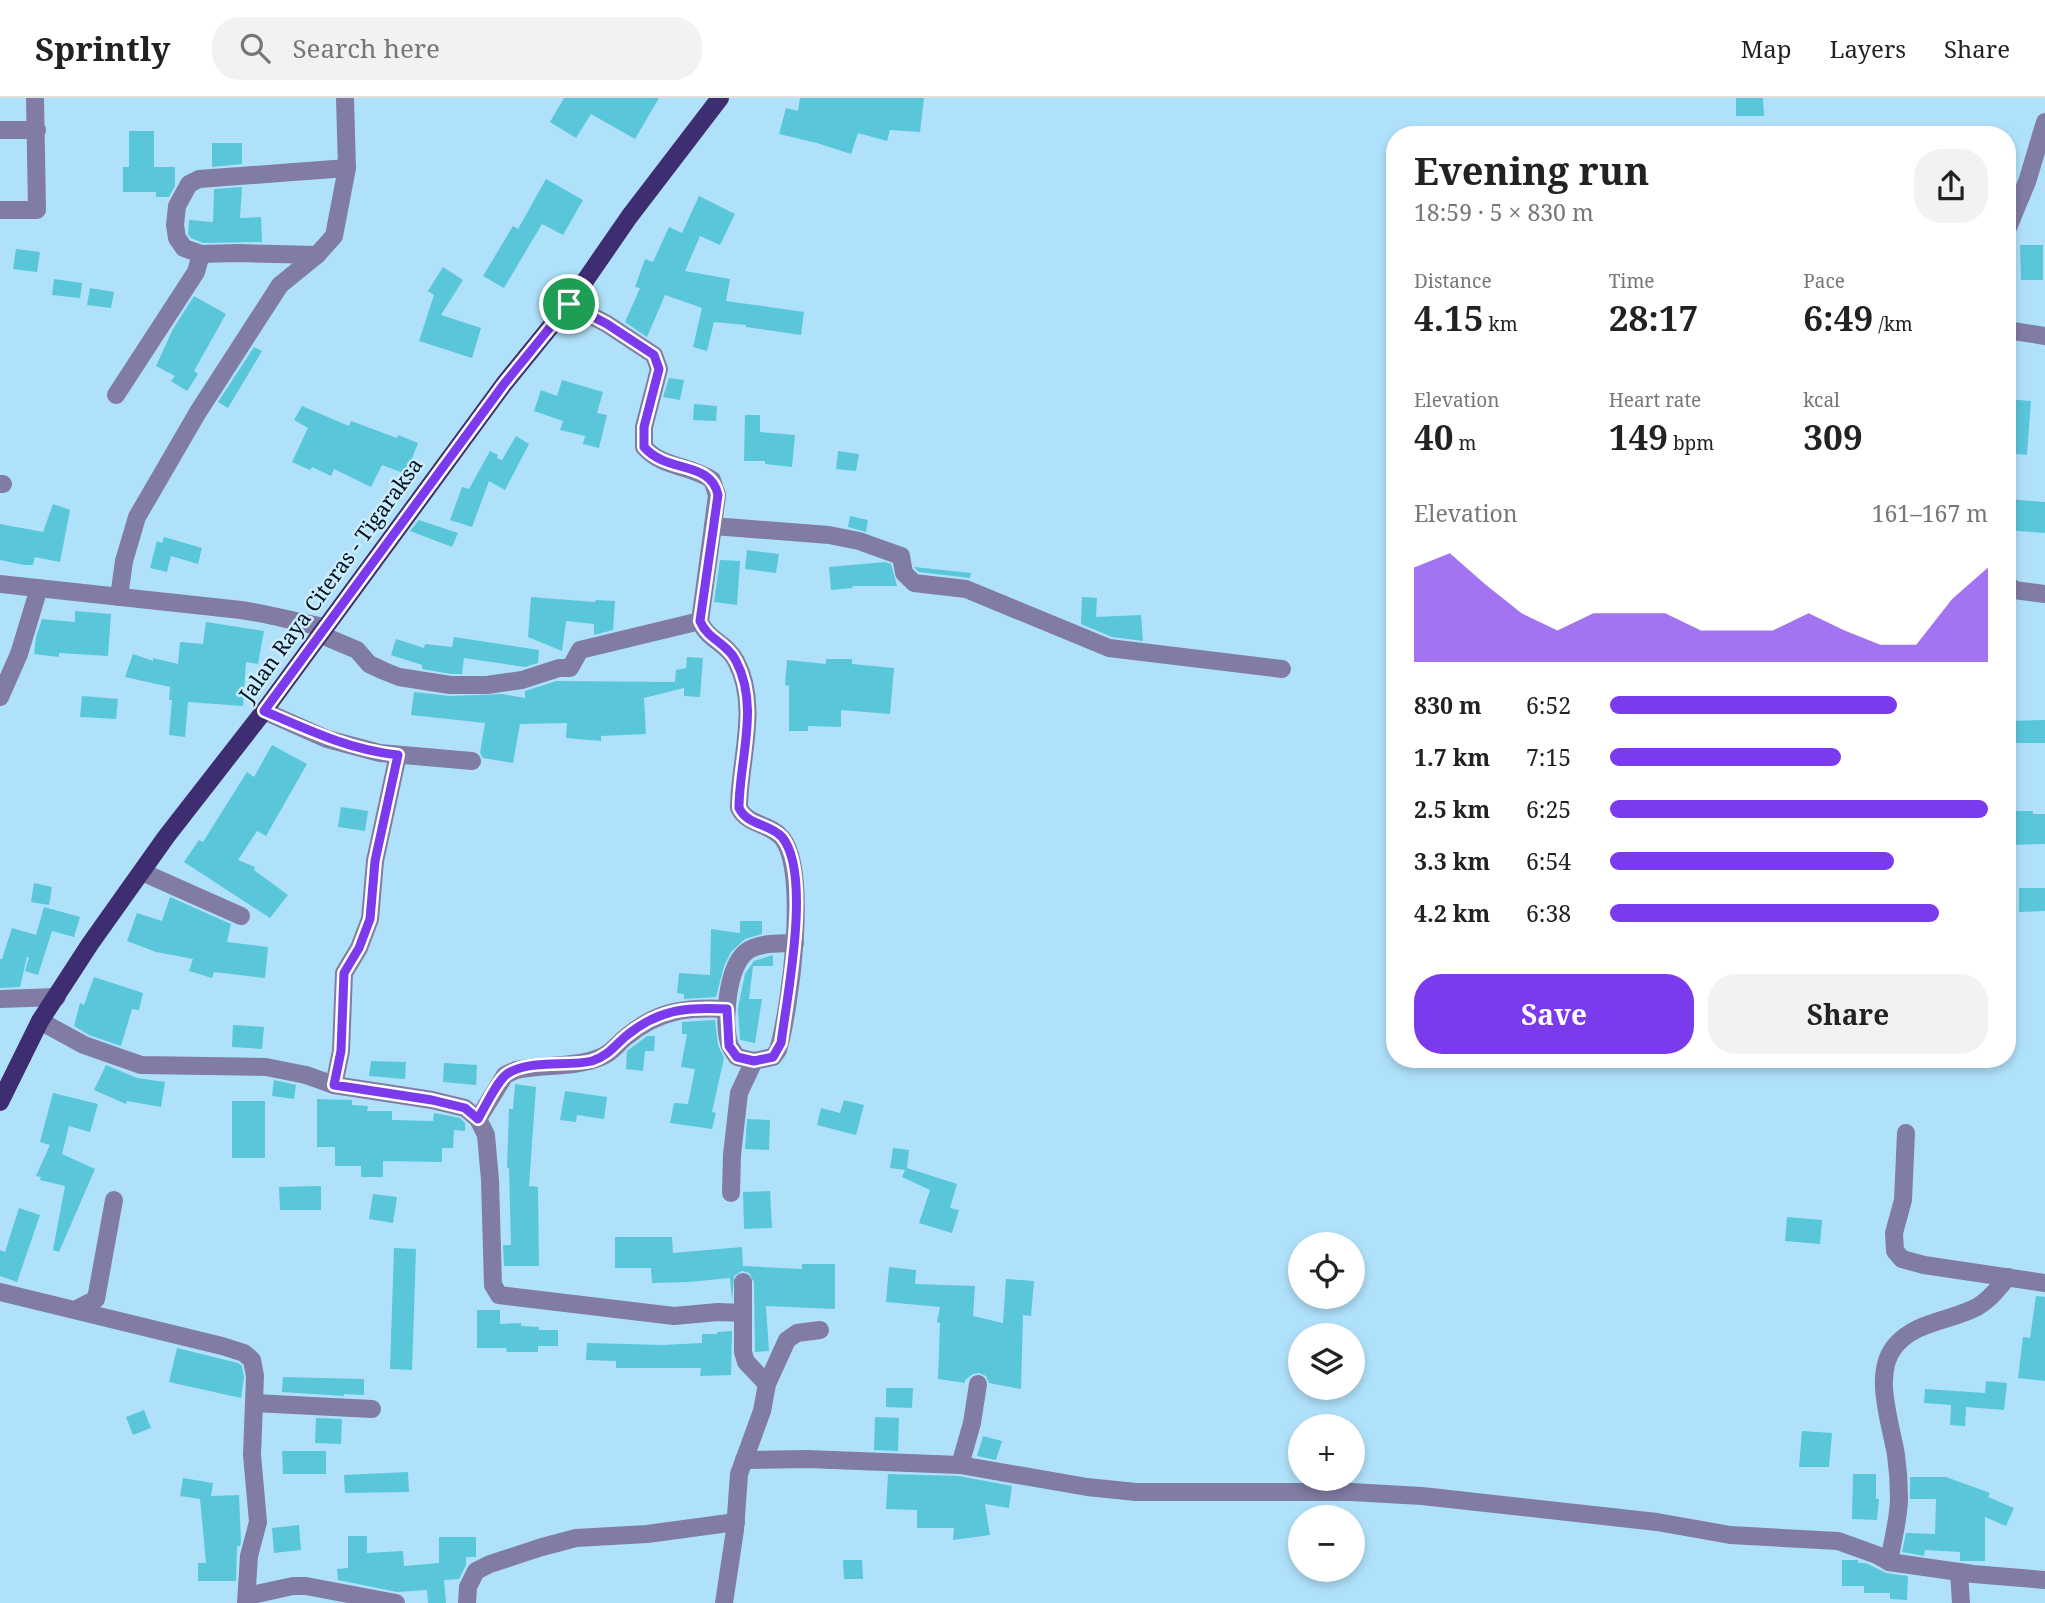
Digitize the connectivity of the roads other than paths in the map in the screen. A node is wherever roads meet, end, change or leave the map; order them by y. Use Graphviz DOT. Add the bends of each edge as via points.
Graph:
graph roads {
  1 [pos="35,98"];
  2 [pos="345,98"];
  3 [pos="720,98"];
  4 [pos="2045,122"];
  5 [pos="0,130"];
  6 [pos="37,130"];
  7 [pos="347,168"];
  8 [pos="2016,208"];
  9 [pos="0,210"];
  10 [pos="201,254"];
  11 [pos="317,255"];
  12 [pos="569,304"];
  13 [pos="2016,331"];
  14 [pos="2045,336"];
  15 [pos="116,395"];
  16 [pos="713,526"];
  17 [pos="0,584"];
  18 [pos="39,588"];
  19 [pos="2016,590"];
  20 [pos="2045,594"];
  21 [pos="120,597"];
  22 [pos="700,621"];
  23 [pos="321,630"];
  24 [pos="1282,670"];
  25 [pos="0,697"];
  26 [pos="264,711"];
  27 [pos="398,755"];
  28 [pos="472,761"];
  29 [pos="142,872"];
  30 [pos="241,916"];
  31 [pos="794,943"];
  32 [pos="57,997"];
  33 [pos="0,999"];
  34 [pos="727,1009"];
  35 [pos="40,1021"];
  36 [pos="754,1061"];
  37 [pos="334,1085"];
  38 [pos="0,1102"];
  39 [pos="478,1119"];
  40 [pos="1906,1133"];
  41 [pos="731,1193"];
  42 [pos="114,1200"];
  43 [pos="2008,1277"];
  44 [pos="743,1282"];
  45 [pos="2045,1283"];
  46 [pos="0,1292"];
  47 [pos="77,1309"];
  48 [pos="743,1313"];
  49 [pos="820,1330"];
  50 [pos="767,1384"];
  51 [pos="978,1384"];
  52 [pos="254,1403"];
  53 [pos="372,1409"];
  54 [pos="744,1460"];
  55 [pos="960,1465"];
  56 [pos="736,1522"];
  57 [pos="1889,1562"];
  58 [pos="1959,1572"];
  59 [pos="2045,1580"];
  60 [pos="246,1599"];
  61 [pos="396,1603"];
  62 [pos="467,1603"];
  63 [pos="724,1603"];
  64 [pos="1961,1603"];
  1 -- 6 [label="street"];
  2 -- 7 [label="street"];
  3 -- 12 [label="main road, Jalan Raya Citeras - Tigaraksa"];
  4 -- 8 [label="street"];
  5 -- 6 [label="street"];
  6 -- 9 [label="street" via="37,211"];
  7 -- 10 [label="street" via="198,178 189,184 177,206 175,225 184,248"];
  7 -- 11 [label="street" via="334,236"];
  10 -- 11 [label="street"];
  10 -- 15 [label="street" via="196,272"];
  11 -- 21 [label="street" via="280,285 137,517 124,561"];
  12 -- 16 [label="street" via="654,355 659,369 644,427 644,447 664,463 712,480 718,495"];
  12 -- 23 [label="main road, Jalan Raya Citeras - Tigaraksa"];
  13 -- 14 [label="street"];
  16 -- 22 [label="street"];
  16 -- 24 [label="street" via="859,541 901,556 904,573 914,583 966,589 1109,648"];
  17 -- 18 [label="street"];
  18 -- 21 [label="street"];
  18 -- 25 [label="street"];
  19 -- 20 [label="street"];
  21 -- 23 [label="street" via="278,616"];
  22 -- 23 [label="street" via="580,650 570,668 487,685 399,677 369,664 357,650"];
  22 -- 31 [label="street" via="731,653 740,670 747,707 739,808 743,816 782,837 792,856 797,909"];
  23 -- 26 [label="main road, Jalan Raya Citeras - Tigaraksa"];
  26 -- 27 [label="street" via="327,739"];
  26 -- 29 [label="main road, Jalan Raya Citeras - Tigaraksa"];
  27 -- 28 [label="street"];
  27 -- 37 [label="street" via="375,861 370,919 344,973 341,1051"];
  29 -- 30 [label="street"];
  29 -- 32 [label="main road, Jalan Raya Citeras - Tigaraksa"];
  31 -- 34 [label="street" via="747,951 734,968"];
  31 -- 36 [label="street" via="778,1051 773,1057"];
  32 -- 33 [label="street"];
  32 -- 35 [label="main road, Jalan Raya Citeras - Tigaraksa"];
  34 -- 36 [label="street" via="729,1046 737,1057"];
  34 -- 39 [label="street" via="690,1007 660,1015 605,1056 516,1070 505,1075"];
  35 -- 37 [label="street" via="84,1045 141,1065 266,1067"];
  35 -- 38 [label="main road, Jalan Raya Citeras - Tigaraksa"];
  36 -- 41 [label="street" via="739,1093"];
  37 -- 39 [label="street" via="432,1100 465,1108"];
  39 -- 48 [label="street" via="486,1135 493,1285 499,1295 674,1316"];
  40 -- 43 [label="street" via="1895,1251 1902,1259 1924,1265"];
  42 -- 47 [label="street" via="96,1299"];
  43 -- 45 [label="street"];
  43 -- 57 [label="street" via="1975,1308 1907,1335 1887,1362 1884,1380 1899,1501"];
  44 -- 48 [label="street"];
  46 -- 47 [label="street"];
  47 -- 52 [label="street" via="244,1353 252,1360"];
  48 -- 50 [label="street" via="746,1362"];
  49 -- 50 [label="street" via="797,1333 787,1340"];
  50 -- 54 [label="street"];
  51 -- 55 [label="street"];
  52 -- 53 [label="street"];
  52 -- 60 [label="street" via="252,1455 258,1522 249,1556"];
  54 -- 55 [label="street"];
  54 -- 56 [label="street"];
  55 -- 57 [label="street" via="1136,1492 1422,1496 1657,1522 1730,1535 1838,1541"];
  56 -- 62 [label="street" via="576,1538 542,1546 476,1571"];
  56 -- 63 [label="street"];
  57 -- 58 [label="street"];
  58 -- 59 [label="street"];
  58 -- 64 [label="street"];
  60 -- 61 [label="street" via="306,1587"];
}
